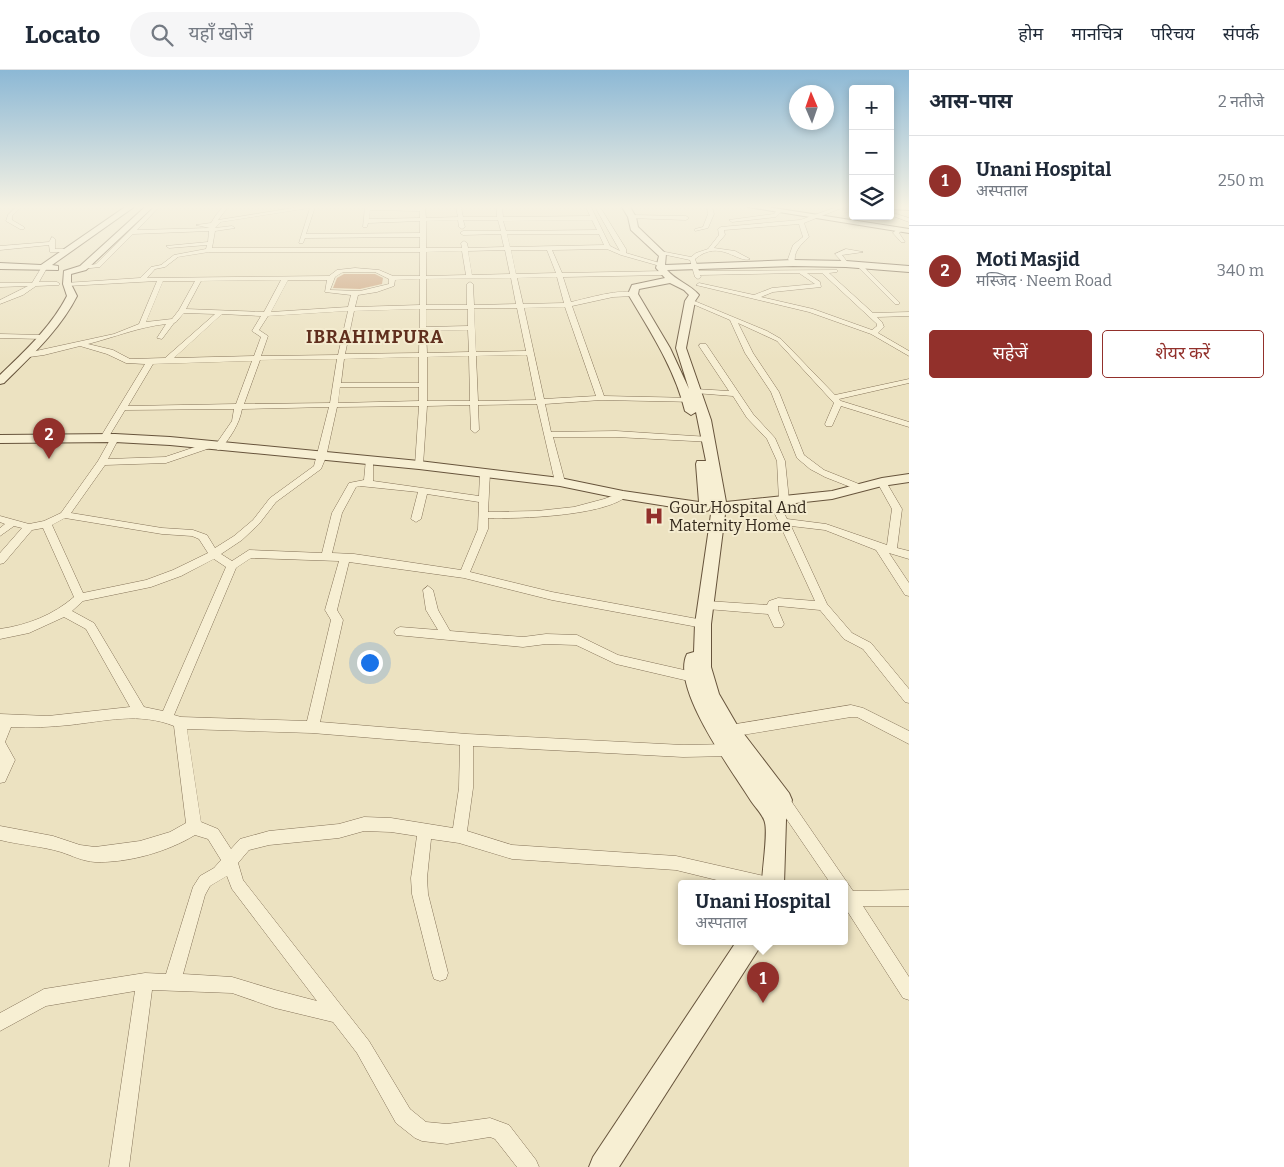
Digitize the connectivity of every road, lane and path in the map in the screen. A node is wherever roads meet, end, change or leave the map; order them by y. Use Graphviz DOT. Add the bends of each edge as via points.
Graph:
graph roads {
  1 [pos="58,258"];
  2 [pos="94,258"];
  3 [pos="106,258"];
  4 [pos="173,258"];
  5 [pos="358,258"];
  6 [pos="423,258"];
  7 [pos="466,258"];
  8 [pos="509,258"];
  9 [pos="553,258"];
  10 [pos="633,258"];
  11 [pos="663,258"];
  12 [pos="692,258"];
  13 [pos="791,258"];
  14 [pos="841,258"];
  15 [pos="793,264"];
  16 [pos="846,264"];
  17 [pos="0,266"];
  18 [pos="860,266"];
  19 [pos="45,268"];
  20 [pos="83,268"];
  21 [pos="909,269"];
  22 [pos="355,270"];
  23 [pos="696,270"];
  24 [pos="664,271"];
  25 [pos="799,271"];
  26 [pos="823,271"];
  27 [pos="836,271"];
  28 [pos="68,272"];
  29 [pos="603,274"];
  30 [pos="514,275"];
  31 [pos="560,275"];
  32 [pos="469,276"];
  33 [pos="422,277"];
  34 [pos="329,278"];
  35 [pos="392,278"];
  36 [pos="161,279"];
  37 [pos="285,279"];
  38 [pos="142,280"];
  39 [pos="198,280"];
  40 [pos="607,281"];
  41 [pos="62,284"];
  42 [pos="470,284"];
  43 [pos="0,285"];
  44 [pos="32,286"];
  45 [pos="610,288"];
  46 [pos="355,292"];
  47 [pos="633,294"];
  48 [pos="694,294"];
  49 [pos="614,295"];
  50 [pos="755,297"];
  51 [pos="0,302"];
  52 [pos="897,303"];
  53 [pos="568,305"];
  54 [pos="471,306"];
  55 [pos="520,306"];
  56 [pos="423,307"];
  57 [pos="182,310"];
  58 [pos="350,310"];
  59 [pos="221,312"];
  60 [pos="267,314"];
  61 [pos="906,314"];
  62 [pos="871,315"];
  63 [pos="733,319"];
  64 [pos="909,320"];
  65 [pos="171,322"];
  66 [pos="142,325"];
  67 [pos="472,328"];
  68 [pos="423,329"];
  69 [pos="873,333"];
  70 [pos="0,336"];
  71 [pos="43,337"];
  72 [pos="160,338"];
  73 [pos="78,344"];
  74 [pos="703,346"];
  75 [pos="531,353"];
  76 [pos="472,354"];
  77 [pos="909,354"];
  78 [pos="423,355"];
  79 [pos="24,356"];
  80 [pos="341,357"];
  81 [pos="256,359"];
  82 [pos="167,360"];
  83 [pos="150,362"];
  84 [pos="675,374"];
  85 [pos="690,375"];
  86 [pos="0,381"];
  87 [pos="909,381"];
  88 [pos="337,385"];
  89 [pos="423,385"];
  90 [pos="735,394"];
  91 [pos="694,397"];
  92 [pos="601,398"];
  93 [pos="836,400"];
  94 [pos="541,402"];
  95 [pos="423,403"];
  96 [pos="474,403"];
  97 [pos="334,404"];
  98 [pos="239,406"];
  99 [pos="122,408"];
  100 [pos="829,424"];
  101 [pos="909,425"];
  102 [pos="475,430"];
  103 [pos="546,435"];
  104 [pos="109,438"];
  105 [pos="0,439"];
  106 [pos="704,439"];
  107 [pos="212,446"];
  108 [pos="322,457"];
  109 [pos="369,461"];
  110 [pos="102,462"];
  111 [pos="419,464"];
  112 [pos="486,473"];
  113 [pos="909,478"];
  114 [pos="560,482"];
  115 [pos="882,482"];
  116 [pos="368,484"];
  117 [pos="861,488"];
  118 [pos="423,490"];
  119 [pos="623,495"];
  120 [pos="485,500"];
  121 [pos="779,500"];
  122 [pos="713,507"];
  123 [pos="897,509"];
  124 [pos="909,510"];
  125 [pos="64,515"];
  126 [pos="485,515"];
  127 [pos="0,519"];
  128 [pos="416,519"];
  129 [pos="783,522"];
  130 [pos="12,523"];
  131 [pos="46,524"];
  132 [pos="29,527"];
  133 [pos="0,533"];
  134 [pos="880,547"];
  135 [pos="892,550"];
  136 [pos="214,554"];
  137 [pos="909,555"];
  138 [pos="326,557"];
  139 [pos="345,558"];
  140 [pos="0,560"];
  141 [pos="232,566"];
  142 [pos="464,574"];
  143 [pos="428,590"];
  144 [pos="909,592"];
  145 [pos="80,598"];
  146 [pos="707,605"];
  147 [pos="823,606"];
  148 [pos="772,610"];
  149 [pos="64,612"];
  150 [pos="698,623"];
  151 [pos="778,624"];
  152 [pos="400,632"];
  153 [pos="0,634"];
  154 [pos="446,635"];
  155 [pos="693,677"];
  156 [pos="909,698"];
  157 [pos="139,711"];
  158 [pos="173,719"];
  159 [pos="4,721"];
  160 [pos="312,727"];
  161 [pos="730,731"];
  162 [pos="0,738"];
  163 [pos="909,738"];
  164 [pos="467,740"];
  165 [pos="0,746"];
  166 [pos="736,749"];
  167 [pos="0,777"];
  168 [pos="779,810"];
  169 [pos="194,827"];
  170 [pos="425,830"];
  171 [pos="0,833"];
  172 [pos="459,836"];
  173 [pos="230,861"];
  174 [pos="747,880"];
  175 [pos="773,880"];
  176 [pos="837,880"];
  177 [pos="848,896"];
  178 [pos="909,898"];
  179 [pos="848,899"];
  180 [pos="748,945"];
  181 [pos="440,973"];
  182 [pos="145,981"];
  183 [pos="172,983"];
  184 [pos="909,992"];
  185 [pos="338,1016"];
  186 [pos="0,1022"];
  187 [pos="119,1167"];
  188 [pos="529,1167"];
  189 [pos="603,1167"];
  1 -- 19 [label="street"];
  2 -- 20 [label="street"];
  3 -- 20 [label="street" via="98,266"];
  4 -- 38 [label="street" via="163,266 153,268"];
  5 -- 22 [label="street"];
  6 -- 33 [label="street"];
  7 -- 32 [label="street"];
  8 -- 30 [label="street"];
  9 -- 31 [label="street"];
  10 -- 24 [label="street"];
  11 -- 24 [label="street"];
  12 -- 23 [label="street"];
  13 -- 15 [label="street"];
  14 -- 16 [label="street"];
  15 -- 16 [label="street"];
  15 -- 23 [label="street"];
  16 -- 18 [label="street"];
  17 -- 19 [label="street"];
  18 -- 21 [label="street"];
  18 -- 52 [label="street"];
  19 -- 28 [label="street"];
  19 -- 41 [label="street"];
  19 -- 44 [label="street"];
  20 -- 28 [label="street"];
  22 -- 34 [label="street" via="339,271"];
  22 -- 35 [label="street" via="385,272"];
  23 -- 24 [label="street"];
  23 -- 25 [label="street"];
  23 -- 48 [label="street"];
  24 -- 29 [label="street"];
  24 -- 47 [label="street" via="635,287"];
  24 -- 48 [label="street"];
  25 -- 26 [label="street"];
  25 -- 50 [label="street" via="819,286 772,290"];
  26 -- 27 [label="street"];
  26 -- 62 [label="street"];
  28 -- 41 [label="street"];
  29 -- 31 [label="street"];
  29 -- 40 [label="street"];
  30 -- 31 [label="street"];
  30 -- 32 [label="street"];
  30 -- 55 [label="street"];
  31 -- 53 [label="street"];
  32 -- 33 [label="street"];
  33 -- 35 [label="street"];
  33 -- 56 [label="street"];
  34 -- 37 [label="street"];
  34 -- 46 [label="street" via="327,291"];
  35 -- 46 [label="street" via="392,285 378,291"];
  36 -- 38 [label="street"];
  36 -- 39 [label="street"];
  36 -- 66 [label="street"];
  37 -- 39 [label="street"];
  37 -- 60 [label="street"];
  38 -- 41 [label="street"];
  39 -- 57 [label="street"];
  41 -- 44 [label="street"];
  41 -- 71 [label="street" via="71,299"];
  42 -- 54 [label="street"];
  43 -- 44 [label="street"];
  44 -- 51 [label="street" via="22,294"];
  45 -- 49 [label="street"];
  46 -- 58 [label="street"];
  47 -- 49 [label="street"];
  47 -- 84 [label="street"];
  48 -- 50 [label="street"];
  48 -- 63 [label="street"];
  48 -- 85 [label="street" via="682,348"];
  49 -- 53 [label="street"];
  50 -- 69 [label="street" via="812,310"];
  53 -- 55 [label="street"];
  53 -- 92 [label="street"];
  54 -- 55 [label="street"];
  54 -- 56 [label="street"];
  54 -- 67 [label="street"];
  55 -- 75 [label="street"];
  56 -- 58 [label="street"];
  56 -- 68 [label="street"];
  57 -- 59 [label="street"];
  57 -- 65 [label="street"];
  58 -- 60 [label="street"];
  58 -- 80 [label="street"];
  59 -- 60 [label="street"];
  59 -- 82 [label="street"];
  60 -- 81 [label="street" via="255,332 265,336"];
  61 -- 62 [label="street"];
  61 -- 64 [label="street"];
  62 -- 69 [label="street" via="880,326"];
  63 -- 93 [label="street" via="779,340"];
  63 -- 117 [label="street" via="749,353 775,392 800,456 814,467"];
  65 -- 66 [label="street"];
  65 -- 72 [label="street"];
  66 -- 73 [label="street"];
  67 -- 68 [label="street"];
  67 -- 76 [label="street"];
  68 -- 78 [label="street"];
  69 -- 77 [label="street"];
  70 -- 71 [label="street"];
  71 -- 79 [label="street"];
  73 -- 79 [label="street"];
  73 -- 83 [label="street" via="110,352 129,361"];
  74 -- 90 [label="street"];
  75 -- 76 [label="street"];
  75 -- 94 [label="street"];
  76 -- 78 [label="street"];
  76 -- 96 [label="street"];
  78 -- 80 [label="street"];
  78 -- 89 [label="street"];
  79 -- 86 [label="street"];
  80 -- 81 [label="street"];
  80 -- 88 [label="street"];
  81 -- 82 [label="street"];
  81 -- 98 [label="street"];
  82 -- 83 [label="street"];
  83 -- 99 [label="street"];
  84 -- 85 [label="street"];
  84 -- 91 [label="street"];
  85 -- 91 [label="street"];
  87 -- 93 [label="street"];
  88 -- 89 [label="street"];
  88 -- 97 [label="street"];
  89 -- 95 [label="street"];
  90 -- 91 [label="street"];
  90 -- 121 [label="street" via="771,438 781,461"];
  91 -- 92 [label="street"];
  91 -- 106 [label="street"];
  92 -- 94 [label="street"];
  93 -- 100 [label="street"];
  93 -- 101 [label="street"];
  94 -- 96 [label="street"];
  94 -- 103 [label="street"];
  95 -- 96 [label="street"];
  95 -- 97 [label="street"];
  95 -- 111 [label="street"];
  96 -- 102 [label="street"];
  97 -- 98 [label="street"];
  97 -- 108 [label="street"];
  98 -- 99 [label="street"];
  98 -- 107 [label="street" via="230,432"];
  99 -- 104 [label="street"];
  103 -- 106 [label="street" via="616,434"];
  103 -- 114 [label="street"];
  104 -- 105 [label="street"];
  104 -- 107 [label="street"];
  104 -- 110 [label="street"];
  106 -- 122 [label="street"];
  107 -- 108 [label="street"];
  107 -- 110 [label="street" via="166,460"];
  108 -- 109 [label="street"];
  108 -- 136 [label="street" via="318,467 273,500 256,522"];
  109 -- 111 [label="street"];
  109 -- 116 [label="street"];
  110 -- 125 [label="street"];
  111 -- 112 [label="street"];
  112 -- 114 [label="street"];
  112 -- 120 [label="street"];
  113 -- 115 [label="street"];
  114 -- 119 [label="street"];
  115 -- 117 [label="street"];
  115 -- 123 [label="street"];
  116 -- 118 [label="street"];
  116 -- 138 [label="street" via="355,484 344,499 337,513"];
  117 -- 121 [label="street" via="832,495"];
  118 -- 120 [label="street"];
  118 -- 128 [label="street"];
  119 -- 122 [label="street"];
  119 -- 126 [label="street" via="608,502 549,513"];
  120 -- 126 [label="street"];
  121 -- 122 [label="street"];
  121 -- 129 [label="street"];
  122 -- 146 [label="street"];
  122 -- 150 [label="street"];
  123 -- 124 [label="street"];
  123 -- 135 [label="street"];
  125 -- 131 [label="street"];
  125 -- 136 [label="street" via="193,533 204,537"];
  126 -- 142 [label="street" via="483,530"];
  127 -- 130 [label="street"];
  129 -- 134 [label="street" via="826,528"];
  129 -- 147 [label="street"];
  130 -- 132 [label="street"];
  130 -- 133 [label="street"];
  131 -- 132 [label="street"];
  131 -- 145 [label="street"];
  132 -- 140 [label="street"];
  134 -- 135 [label="street"];
  134 -- 144 [label="street"];
  135 -- 137 [label="street"];
  136 -- 141 [label="street"];
  136 -- 145 [label="street" via="147,584"];
  138 -- 139 [label="street"];
  138 -- 141 [label="street" via="249,554"];
  139 -- 142 [label="street"];
  139 -- 160 [label="street" via="331,610 338,620"];
  141 -- 158 [label="street"];
  142 -- 150 [label="street" via="552,596"];
  143 -- 154 [label="street" via="432,610"];
  145 -- 149 [label="street"];
  146 -- 148 [label="street"];
  146 -- 150 [label="street"];
  147 -- 148 [label="street" via="778,602 773,604"];
  147 -- 156 [label="street" via="848,636 867,646"];
  148 -- 151 [label="street"];
  149 -- 153 [label="street" via="25,630"];
  149 -- 157 [label="street" via="90,626"];
  150 -- 155 [label="street"];
  150 -- 161 [label="street" via="702,667 711,696"];
  152 -- 154 [label="street"];
  154 -- 155 [label="street" via="524,642 546,638 577,640 616,659"];
  155 -- 166 [label="street" via="717,734"];
  157 -- 158 [label="street"];
  157 -- 159 [label="street" via="53,722"];
  158 -- 160 [label="street"];
  158 -- 169 [label="street"];
  159 -- 162 [label="street"];
  160 -- 164 [label="street"];
  161 -- 163 [label="street" via="851,711"];
  161 -- 166 [label="street"];
  164 -- 166 [label="street" via="683,751"];
  164 -- 172 [label="street" via="466,788"];
  165 -- 167 [label="street" via="8,760"];
  166 -- 168 [label="street"];
  168 -- 175 [label="street"];
  168 -- 176 [label="street"];
  169 -- 171 [label="street" via="187,833 149,846 126,852 100,853 83,853"];
  169 -- 173 [label="street" via="213,834"];
  170 -- 172 [label="street"];
  170 -- 173 [label="street" via="364,824 339,831 269,838 245,844"];
  170 -- 181 [label="street" via="420,894"];
  172 -- 174 [label="street" via="512,852 676,863"];
  173 -- 183 [label="street" via="205,881 198,892"];
  173 -- 185 [label="street" via="237,884"];
  177 -- 178 [label="street"];
  179 -- 184 [label="street"];
  180 -- 189 [label="street"];
  182 -- 183 [label="street"];
  182 -- 186 [label="street" via="44,998"];
  182 -- 187 [label="street"];
  183 -- 185 [label="street" via="232,985"];
  185 -- 188 [label="street" via="363,1047 403,1116 422,1131 447,1134 490,1127 502,1132"];
}
